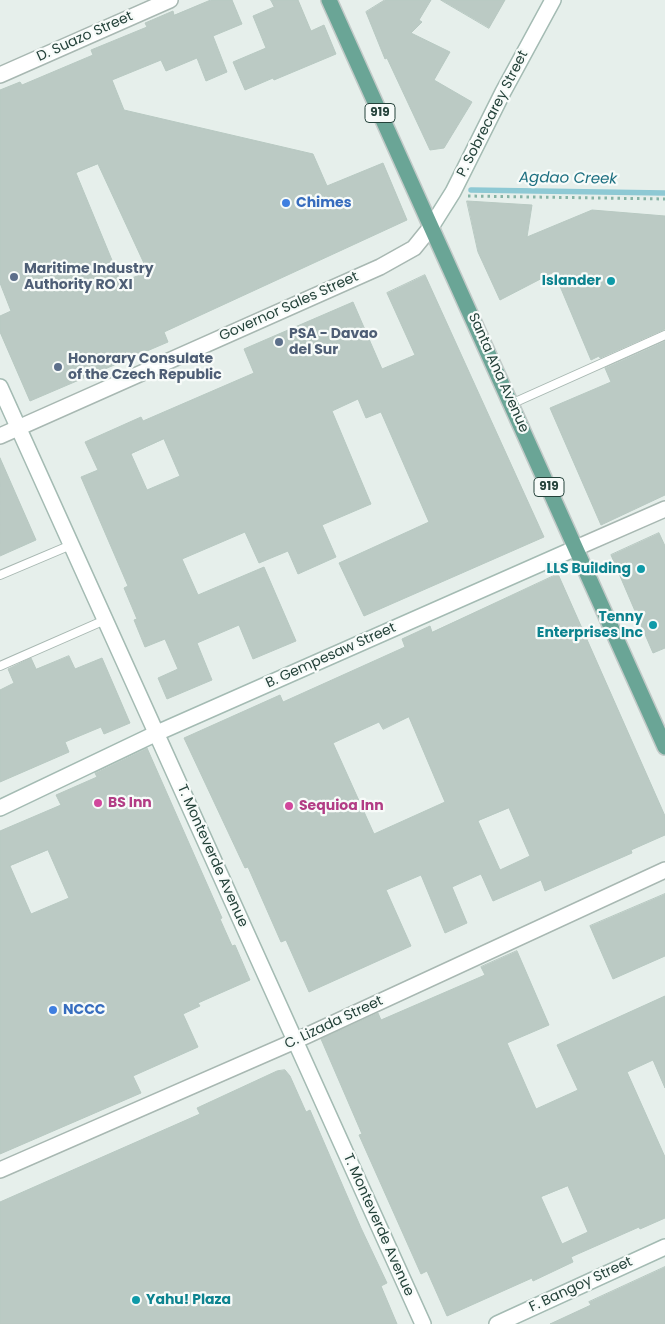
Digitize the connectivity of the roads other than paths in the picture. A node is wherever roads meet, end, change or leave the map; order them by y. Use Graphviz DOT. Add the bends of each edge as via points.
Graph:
graph roads {
  1 [pos="170,0"];
  2 [pos="328,0"];
  3 [pos="553,0"];
  4 [pos="0,74"];
  5 [pos="431,227"];
  6 [pos="665,335"];
  7 [pos="0,387"];
  8 [pos="511,404"];
  9 [pos="18,428"];
  10 [pos="0,436"];
  11 [pos="665,509"];
  12 [pos="71,545"];
  13 [pos="576,548"];
  14 [pos="0,574"];
  15 [pos="105,620"];
  16 [pos="0,666"];
  17 [pos="157,733"];
  18 [pos="665,747"];
  19 [pos="0,808"];
  20 [pos="665,870"];
  21 [pos="295,1041"];
  22 [pos="0,1170"];
  23 [pos="665,1247"];
  24 [pos="423,1324"];
  25 [pos="497,1324"];
  1 -- 4 [label="street, D. Suazo Street"];
  2 -- 5 [label="main road, Santa Ana Avenue / 919"];
  3 -- 5 [label="street, P. Sobrecarey Street" via="453,192"];
  5 -- 8 [label="main road, Santa Ana Avenue / 919"];
  5 -- 9 [label="street, Governor Sales Street" via="414,248 380,267"];
  6 -- 8 [label="lane"];
  7 -- 9 [label="street, T. Monteverde Avenue"];
  8 -- 13 [label="main road, Santa Ana Avenue / 919"];
  9 -- 10 [label="street, Governor Sales Street"];
  9 -- 12 [label="street, T. Monteverde Avenue"];
  11 -- 13 [label="street, B. Gempesaw Street"];
  12 -- 14 [label="lane"];
  12 -- 15 [label="street, T. Monteverde Avenue"];
  13 -- 17 [label="street, B. Gempesaw Street"];
  13 -- 18 [label="main road, Santa Ana Avenue / 919"];
  15 -- 16 [label="lane"];
  15 -- 17 [label="street, T. Monteverde Avenue"];
  17 -- 19 [label="street, B. Gempesaw Street"];
  17 -- 21 [label="street, T. Monteverde Avenue"];
  20 -- 21 [label="street, C. Lizada Street"];
  21 -- 22 [label="street, C. Lizada Street"];
  21 -- 24 [label="street, T. Monteverde Avenue"];
  23 -- 25 [label="street, F. Bangoy Street"];
}
